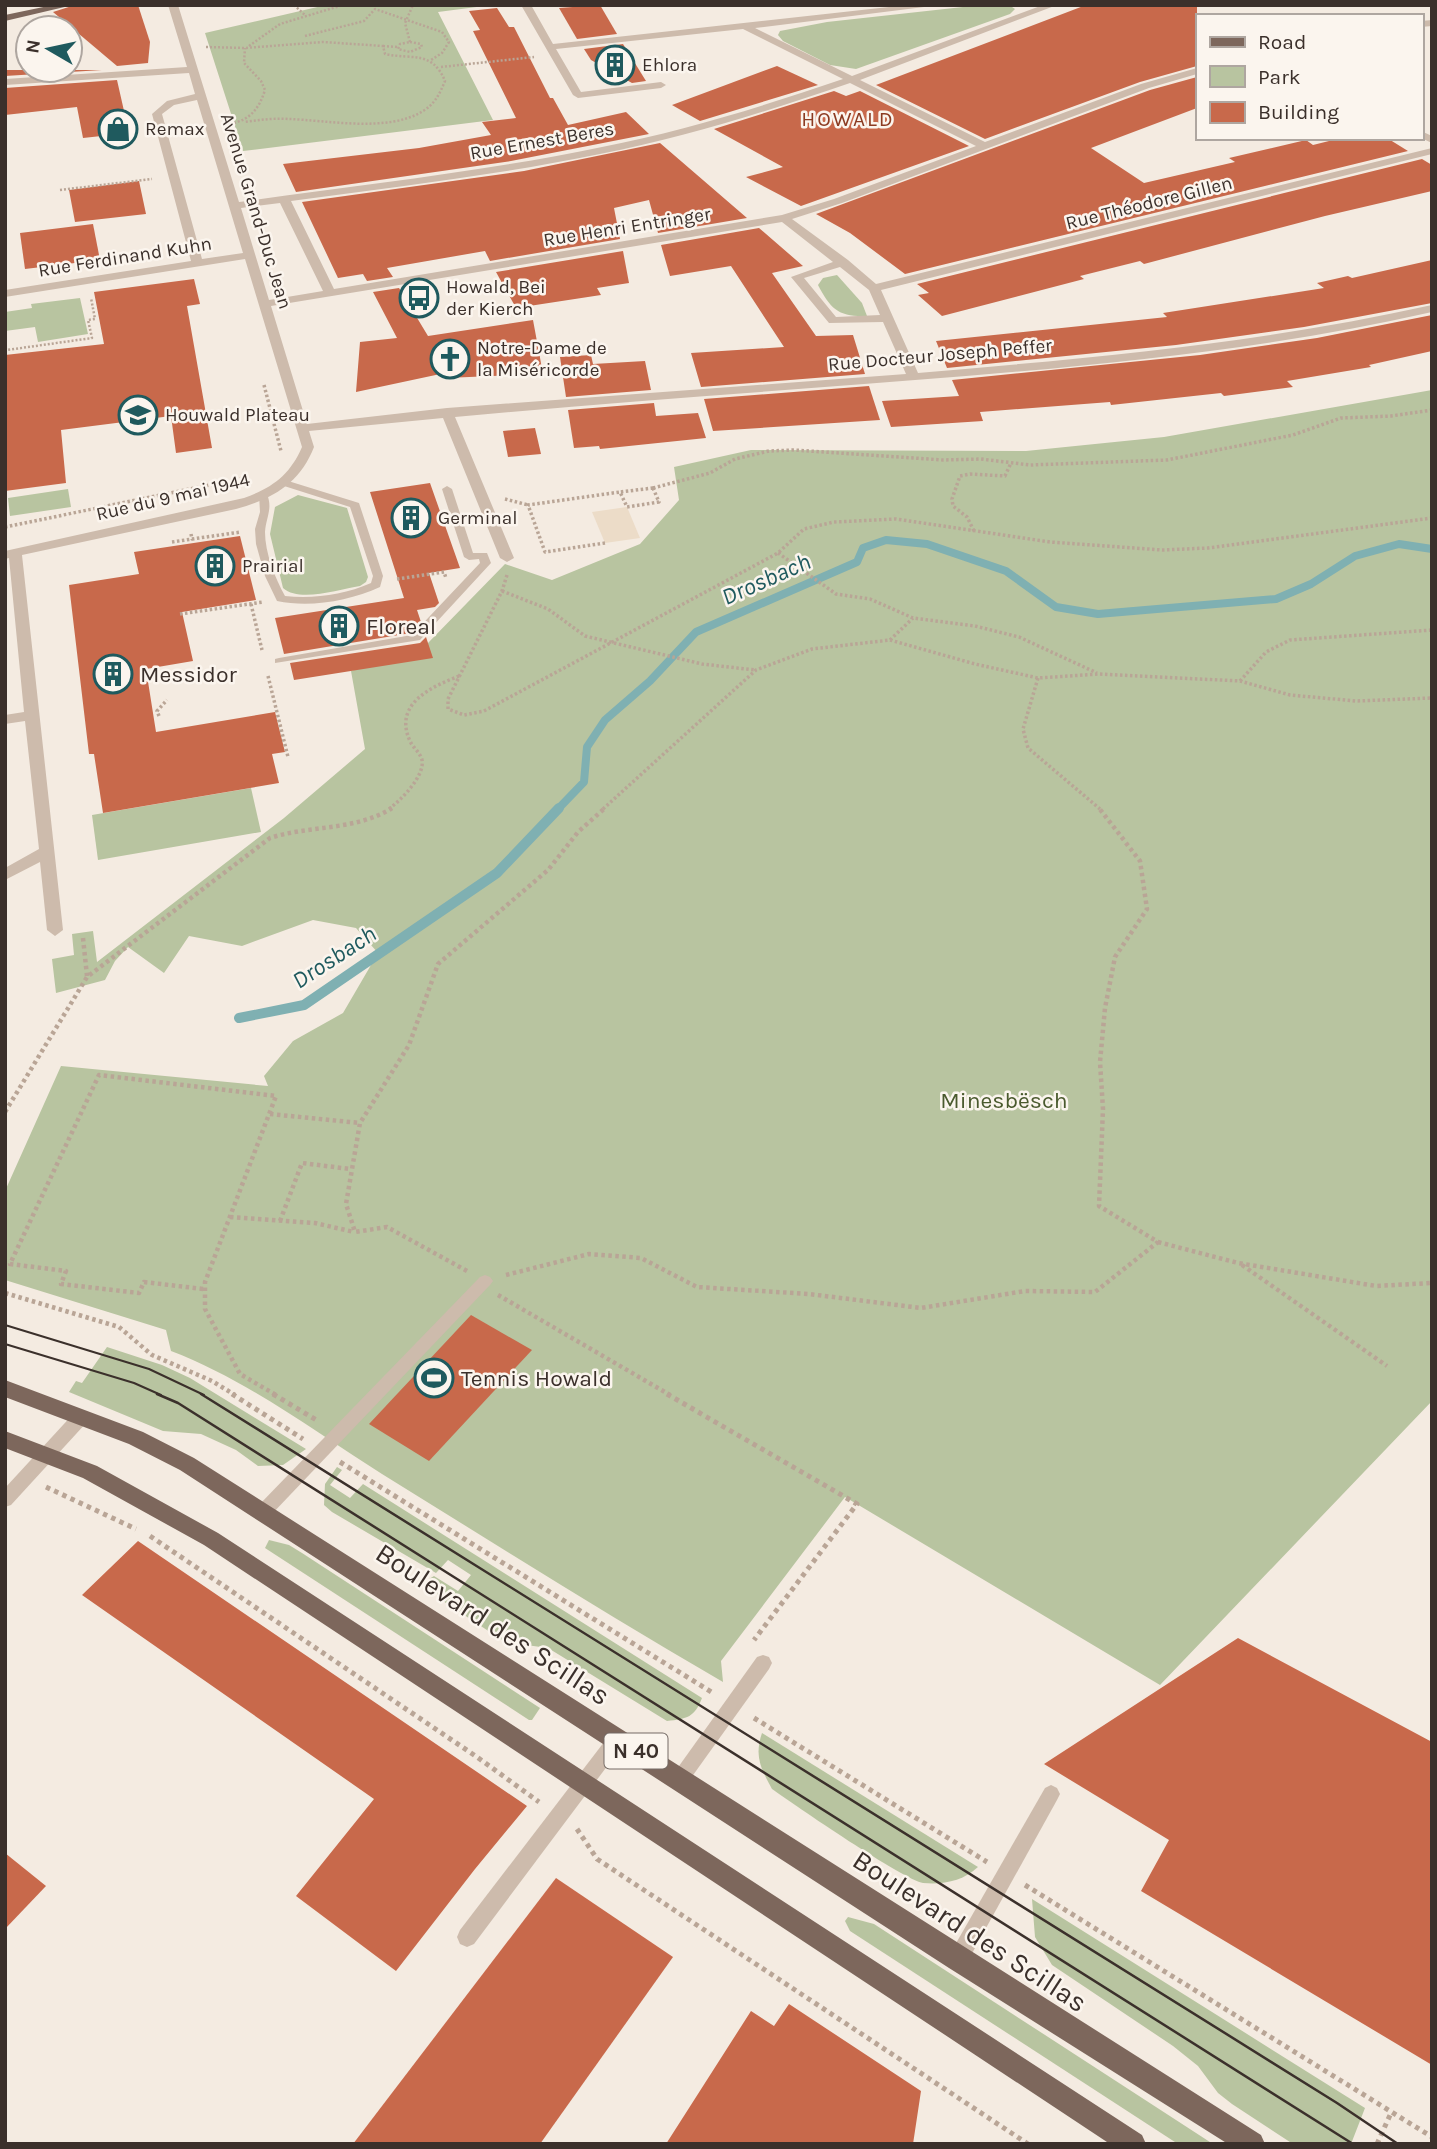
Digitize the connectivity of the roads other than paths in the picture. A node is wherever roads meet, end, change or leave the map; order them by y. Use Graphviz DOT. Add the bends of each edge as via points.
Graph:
graph roads {
  1 [pos="68,5"];
  2 [pos="173,5"];
  3 [pos="526,5"];
  4 [pos="935,5"];
  5 [pos="1052,5"];
  6 [pos="5,18"];
  7 [pos="744,26"];
  8 [pos="552,51"];
  9 [pos="193,70"];
  10 [pos="1196,71"];
  11 [pos="848,78"];
  12 [pos="5,82"];
  13 [pos="660,85"];
  14 [pos="201,96"];
  15 [pos="985,146"];
  16 [pos="1432,151"];
  17 [pos="284,199"];
  18 [pos="235,206"];
  19 [pos="784,218"];
  20 [pos="250,255"];
  21 [pos="844,262"];
  22 [pos="197,264"];
  23 [pos="874,289"];
  24 [pos="330,293"];
  25 [pos="5,294"];
  26 [pos="264,304"];
  27 [pos="1432,308"];
  28 [pos="888,318"];
  29 [pos="914,377"];
  30 [pos="447,412"];
  31 [pos="303,428"];
  32 [pos="285,483"];
  33 [pos="447,489"];
  34 [pos="262,496"];
  35 [pos="10,554"];
  36 [pos="507,558"];
  37 [pos="486,563"];
  38 [pos="279,662"];
  39 [pos="31,715"];
  40 [pos="5,720"];
  41 [pos="46,852"];
  42 [pos="5,875"];
  43 [pos="55,930"];
  44 [pos="485,1281"];
  45 [pos="5,1388"];
  46 [pos="81,1418"];
  47 [pos="5,1438"];
  48 [pos="48,1455"];
  49 [pos="5,1500"];
  50 [pos="264,1511"];
  51 [pos="763,1663"];
  52 [pos="617,1739"];
  53 [pos="680,1779"];
  54 [pos="583,1784"];
  55 [pos="1051,1794"];
  56 [pos="467,1937"];
  57 [pos="958,1959"];
  58 [pos="1133,2144"];
  59 [pos="1252,2144"];
  1 -- 6 [label="main road"];
  2 -- 9 [label="street, Avenue Grand-Duc Jean"];
  3 -- 8 [label="street"];
  4 -- 7 [label="street"];
  5 -- 11 [label="street, Rue Ernest Beres"];
  7 -- 8 [label="street"];
  7 -- 11 [label="street"];
  8 -- 13 [label="street" via="578,95"];
  9 -- 12 [label="street"];
  9 -- 14 [label="street, Avenue Grand-Duc Jean"];
  10 -- 15 [label="street, Rue Henri Entringer"];
  11 -- 15 [label="street"];
  11 -- 17 [label="street, Rue Ernest Beres" via="737,117 655,139"];
  14 -- 18 [label="street, Avenue Grand-Duc Jean"];
  14 -- 22 [label="street" via="161,107 157,114"];
  15 -- 19 [label="street, Rue Henri Entringer"];
  16 -- 23 [label="street, Rue Théodore Gillen"];
  17 -- 18 [label="street, Rue Ernest Beres"];
  17 -- 24 [label="street, Avenue Grand-Duc Jean"];
  18 -- 20 [label="street, Avenue Grand-Duc Jean"];
  19 -- 21 [label="street"];
  19 -- 24 [label="street, Rue Henri Entringer"];
  20 -- 22 [label="street, Rue Ferdinand Kuhn"];
  20 -- 26 [label="street, Avenue Grand-Duc Jean"];
  21 -- 23 [label="street"];
  21 -- 28 [label="street" via="797,277 833,321"];
  22 -- 25 [label="street, Rue Ferdinand Kuhn"];
  23 -- 28 [label="street"];
  24 -- 26 [label="street, Rue Henri Entringer"];
  26 -- 31 [label="street, Avenue Grand-Duc Jean"];
  27 -- 29 [label="street, Rue Docteur Joseph Peffer" via="1252,344"];
  28 -- 29 [label="street"];
  29 -- 30 [label="street, Rue Docteur Joseph Peffer"];
  30 -- 31 [label="street, Rue Docteur Joseph Peffer"];
  30 -- 36 [label="street"];
  31 -- 32 [label="street, Rue du 9 mai 1944" via="308,447 302,466"];
  32 -- 34 [label="street, Rue du 9 mai 1944"];
  32 -- 34 [label="lane" via="355,505 378,576 376,585 365,591 281,599 274,590 260,530 267,513"];
  33 -- 37 [label="lane" via="469,556 484,555"];
  34 -- 35 [label="street, Rue du 9 mai 1944"];
  35 -- 39 [label="street"];
  36 -- 37 [label="lane"];
  37 -- 38 [label="lane" via="416,638"];
  39 -- 40 [label="street"];
  39 -- 41 [label="street"];
  41 -- 42 [label="street"];
  41 -- 43 [label="street"];
  44 -- 50 [label="lane"];
  45 -- 46 [label="main road, Boulevard des Scillas / N 40"];
  46 -- 48 [label="lane"];
  46 -- 50 [label="main road, Boulevard des Scillas / N 40" via="136,1438"];
  47 -- 48 [label="main road, N 40"];
  48 -- 49 [label="lane"];
  48 -- 54 [label="main road, N 40" via="90,1472 211,1539"];
  50 -- 52 [label="main road, Boulevard des Scillas / N 40"];
  51 -- 53 [label="lane"];
  52 -- 53 [label="main road, Boulevard des Scillas / N 40"];
  52 -- 54 [label="lane"];
  53 -- 57 [label="main road, Boulevard des Scillas / N 40"];
  54 -- 56 [label="lane"];
  54 -- 58 [label="main road, N 40"];
  55 -- 57 [label="lane"];
  57 -- 59 [label="main road, Boulevard des Scillas / N 40"];
}
